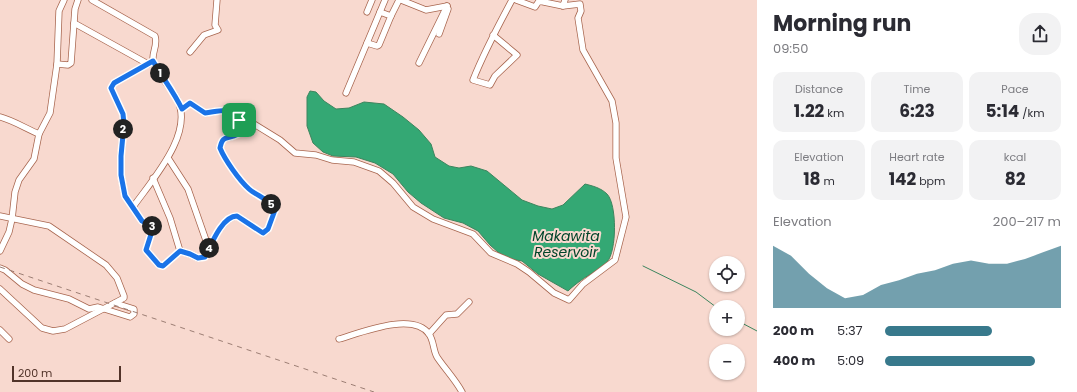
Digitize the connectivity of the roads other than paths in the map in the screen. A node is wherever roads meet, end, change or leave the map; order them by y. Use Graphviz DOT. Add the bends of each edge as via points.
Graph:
graph roads {
  1 [pos="64,0"];
  2 [pos="78,0"];
  3 [pos="92,0"];
  4 [pos="217,0"];
  5 [pos="372,0"];
  6 [pos="385,0"];
  7 [pos="512,0"];
  8 [pos="516,0"];
  9 [pos="404,1"];
  10 [pos="564,3"];
  11 [pos="447,6"];
  12 [pos="367,12"];
  13 [pos="380,12"];
  14 [pos="392,16"];
  15 [pos="74,24"];
  16 [pos="440,34"];
  17 [pos="493,35"];
  18 [pos="367,43"];
  19 [pos="190,52"];
  20 [pos="153,61"];
  21 [pos="419,63"];
  22 [pos="57,64"];
  23 [pos="148,64"];
  24 [pos="346,93"];
  25 [pos="182,109"];
  26 [pos="0,117"];
  27 [pos="239,120"];
  28 [pos="39,134"];
  29 [pos="168,158"];
  30 [pos="153,178"];
  31 [pos="133,207"];
  32 [pos="0,216"];
  33 [pos="12,219"];
  34 [pos="209,249"];
  35 [pos="0,251"];
  36 [pos="180,251"];
  37 [pos="0,268"];
  38 [pos="0,289"];
  39 [pos="469,302"];
  40 [pos="115,303"];
  41 [pos="104,309"];
  42 [pos="0,330"];
  43 [pos="429,334"];
  44 [pos="9,339"];
  45 [pos="339,339"];
  46 [pos="462,392"];
  1 -- 22 [label="street" via="59,11"];
  2 -- 15 [label="street"];
  3 -- 20 [label="street" via="155,36 157,41"];
  4 -- 19 [label="street" via="218,30 204,35"];
  5 -- 12 [label="street"];
  6 -- 13 [label="street"];
  7 -- 17 [label="street"];
  8 -- 10 [label="street" via="535,7 539,1"];
  9 -- 11 [label="street" via="426,10"];
  9 -- 14 [label="street"];
  10 -- 27 [label="street" via="580,4 582,12 578,18 583,50 612,101 616,123 616,158 626,217 615,260 583,284 569,300 554,293 517,264 491,253 473,234 433,219 413,207 379,171 354,162 295,153 254,124"];
  11 -- 16 [label="street" via="449,7"];
  11 -- 21 [label="street"];
  13 -- 14 [label="street"];
  13 -- 18 [label="street"];
  14 -- 18 [label="street" via="379,45"];
  15 -- 22 [label="street" via="71,63"];
  15 -- 23 [label="street"];
  17 -- 17 [label="street" via="473,80 490,85 495,76 517,55"];
  18 -- 24 [label="street"];
  20 -- 23 [label="street"];
  20 -- 25 [label="street"];
  22 -- 28 [label="street" via="50,113"];
  23 -- 31 [label="street" via="114,83 111,88 123,114 121,175 125,196"];
  25 -- 27 [label="street" via="190,103 205,113 231,111"];
  25 -- 29 [label="street" via="183,117"];
  26 -- 28 [label="street"];
  27 -- 34 [label="street" via="238,134 225,137 220,148 244,185 275,210 268,229 263,233 237,216 232,216"];
  28 -- 33 [label="street" via="34,159 19,180 15,192"];
  29 -- 30 [label="street"];
  29 -- 34 [label="street" via="188,188"];
  30 -- 31 [label="street"];
  30 -- 36 [label="street" via="170,218"];
  31 -- 36 [label="street" via="142,221 153,228 146,250 159,265 163,266"];
  32 -- 33 [label="street"];
  33 -- 35 [label="street"];
  33 -- 40 [label="street" via="49,226 106,265 117,278 124,296"];
  34 -- 36 [label="street" via="201,259"];
  37 -- 41 [label="street" via="34,290 89,308"];
  38 -- 41 [label="street" via="42,328 53,331 65,329"];
  39 -- 43 [label="street" via="456,314 446,315"];
  40 -- 41 [label="street"];
  40 -- 41 [label="street" via="134,309 134,314 130,317"];
  42 -- 44 [label="street"];
  43 -- 45 [label="street" via="417,326 402,323"];
  43 -- 46 [label="street" via="437,356"];
}
